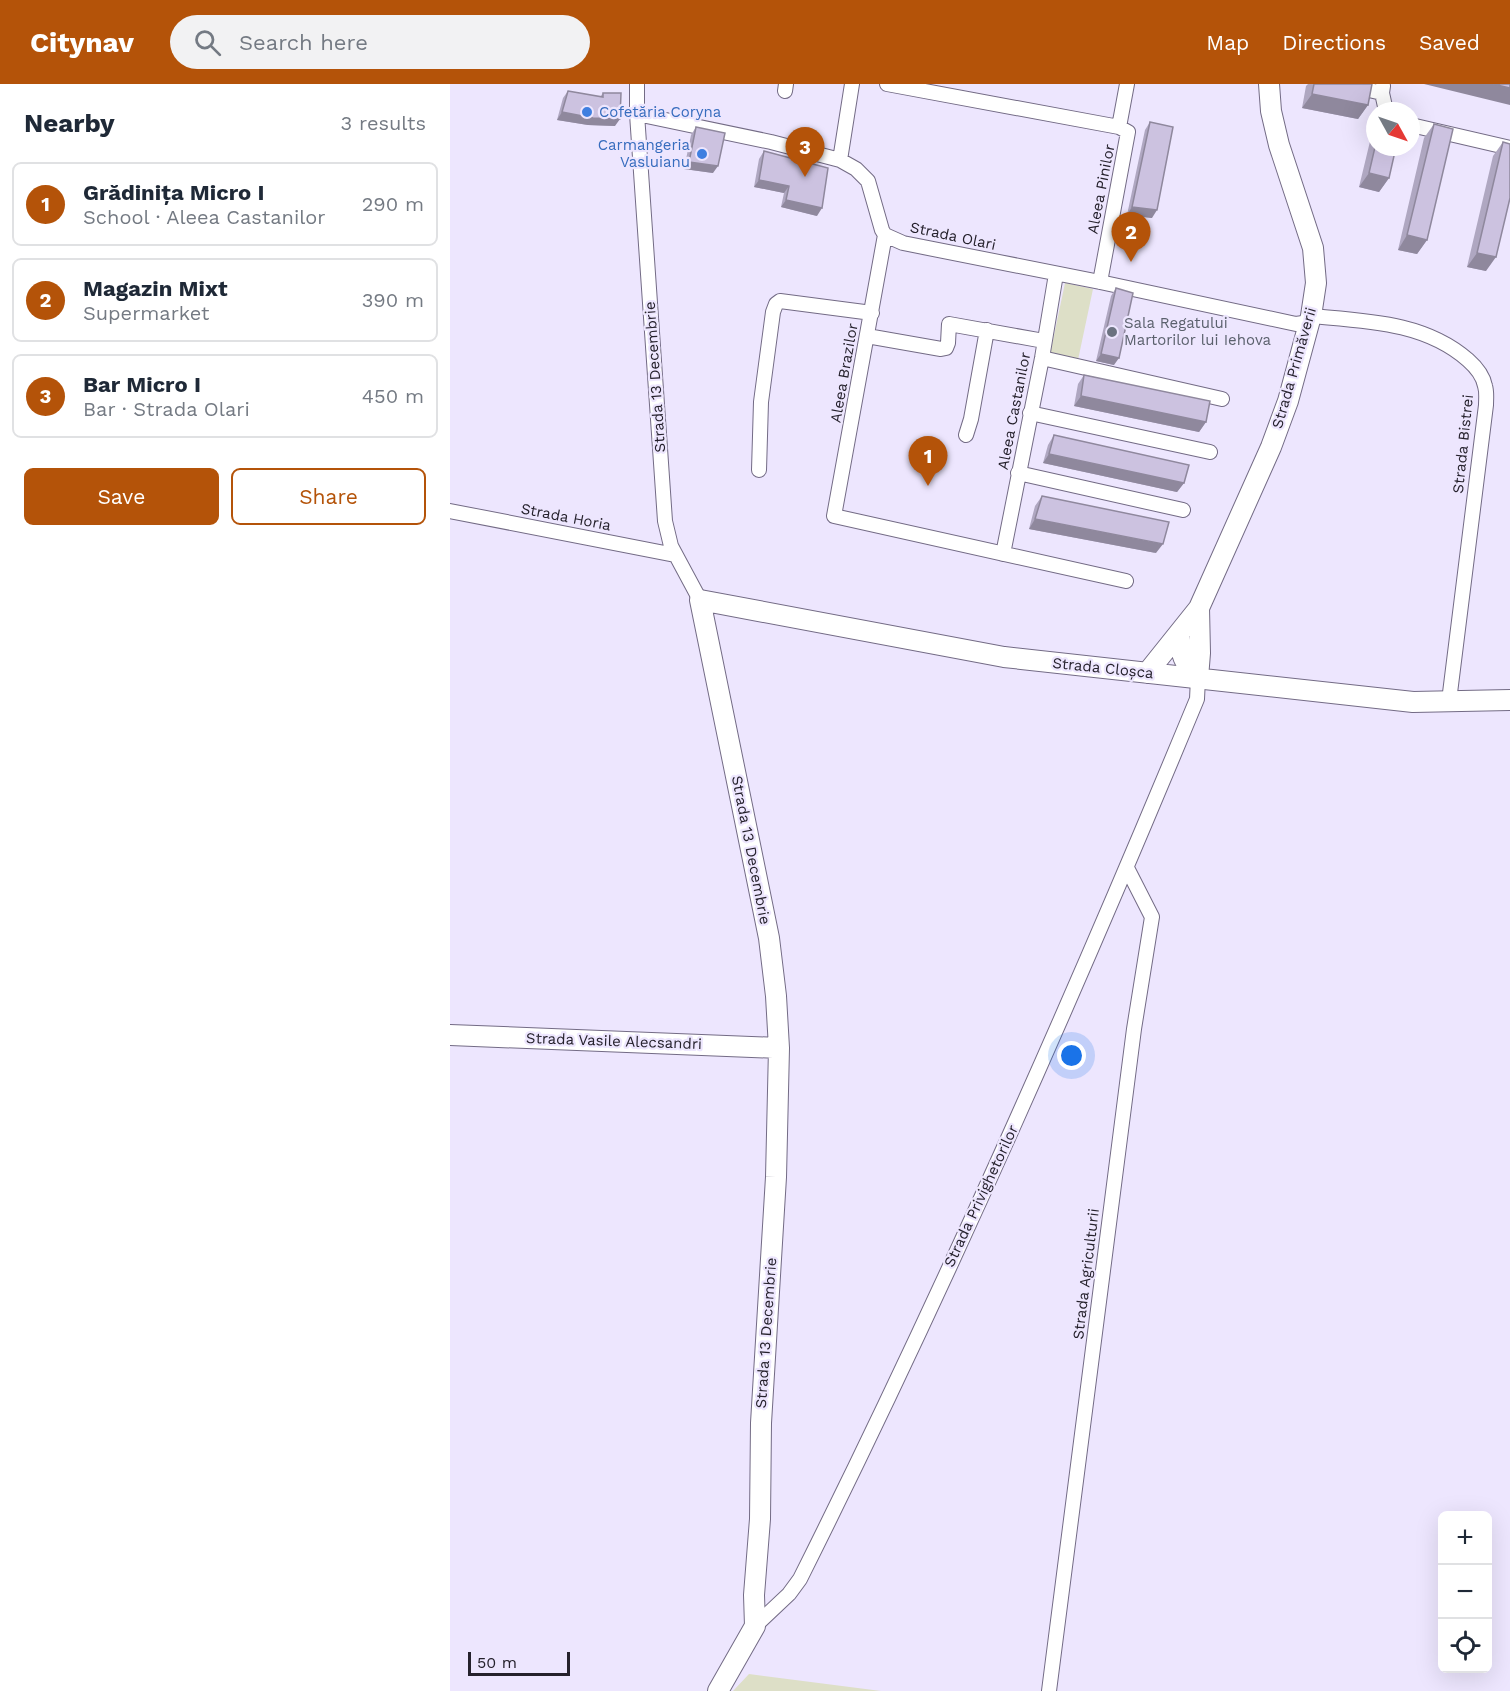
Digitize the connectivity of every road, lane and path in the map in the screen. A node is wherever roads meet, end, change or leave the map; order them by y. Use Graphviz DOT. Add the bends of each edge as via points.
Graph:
graph roads {
  1 [pos="637,84"];
  2 [pos="852,84"];
  3 [pos="887,84"];
  4 [pos="1126,84"];
  5 [pos="1269,84"];
  6 [pos="1343,84"];
  7 [pos="1383,89"];
  8 [pos="637,114"];
  9 [pos="1119,127"];
  10 [pos="1420,127"];
  11 [pos="1510,148"];
  12 [pos="840,160"];
  13 [pos="885,236"];
  14 [pos="1056,274"];
  15 [pos="1100,282"];
  16 [pos="872,313"];
  17 [pos="1311,319"];
  18 [pos="987,330"];
  19 [pos="867,336"];
  20 [pos="1044,341"];
  21 [pos="1042,358"];
  22 [pos="1222,399"];
  23 [pos="1030,413"];
  24 [pos="966,435"];
  25 [pos="1210,452"];
  26 [pos="759,471"];
  27 [pos="1018,473"];
  28 [pos="1183,510"];
  29 [pos="450,512"];
  30 [pos="1003,554"];
  31 [pos="675,555"];
  32 [pos="1126,581"];
  33 [pos="700,600"];
  34 [pos="1199,608"];
  35 [pos="1179,634"];
  36 [pos="1147,673"];
  37 [pos="1198,678"];
  38 [pos="1510,700"];
  39 [pos="1449,701"];
  40 [pos="1127,868"];
  41 [pos="450,1035"];
  42 [pos="779,1047"];
  43 [pos="755,1626"];
  44 [pos="718,1691"];
  45 [pos="1049,1691"];
  1 -- 8 [label="street, Strada 13 Decembrie"];
  2 -- 12 [label="street"];
  3 -- 9 [label="street, Aleea Pinilor"];
  4 -- 9 [label="street"];
  5 -- 17 [label="street, Strada Primăverii" via="1275,130 1313,248 1316,283"];
  6 -- 7 [label="street"];
  8 -- 12 [label="street" via="771,141"];
  8 -- 31 [label="street, Strada 13 Decembrie" via="665,522"];
  9 -- 15 [label="street, Aleea Pinilor" via="1128,136"];
  10 -- 11 [label="street"];
  12 -- 13 [label="street" via="868,180"];
  13 -- 14 [label="street, Strada Olari" via="924,248"];
  13 -- 16 [label="street, Aleea Brazilor"];
  14 -- 15 [label="street, Strada Olari"];
  14 -- 20 [label="street, Aleea Castanilor"];
  15 -- 17 [label="street, Strada Olari" via="1296,324"];
  16 -- 19 [label="street, Aleea Brazilor"];
  16 -- 26 [label="street" via="780,301 776,304 761,402"];
  17 -- 34 [label="street, Strada Primăverii" via="1271,447"];
  17 -- 39 [label="street, Strada Bistrei" via="1399,326 1428,335 1457,350 1478,369 1485,385 1486,405"];
  18 -- 19 [label="street" via="949,324 948,343 941,349"];
  18 -- 20 [label="street"];
  18 -- 24 [label="street"];
  19 -- 30 [label="street, Aleea Brazilor" via="834,516"];
  20 -- 21 [label="street, Aleea Castanilor"];
  21 -- 22 [label="street"];
  21 -- 23 [label="street, Aleea Castanilor"];
  23 -- 25 [label="street"];
  23 -- 27 [label="street, Aleea Castanilor"];
  27 -- 28 [label="street"];
  27 -- 30 [label="street, Aleea Castanilor"];
  29 -- 31 [label="street, Strada Horia"];
  30 -- 32 [label="street"];
  31 -- 33 [label="street, Strada 13 Decembrie"];
  33 -- 36 [label="street, Strada Cloșca" via="1004,657"];
  33 -- 42 [label="street, Strada 13 Decembrie" via="769,938"];
  34 -- 35 [label="street, Strada Primăverii"];
  34 -- 37 [label="street, Strada Primăverii"];
  35 -- 36 [label="street, Strada Primăverii"];
  35 -- 37 [label="street" via="1181,655"];
  36 -- 37 [label="street, Strada Cloșca"];
  37 -- 39 [label="street, Strada Cloșca" via="1413,702"];
  37 -- 40 [label="street, Strada Privighetorilor" via="1197,699"];
  38 -- 39 [label="street, Strada Cloșca"];
  40 -- 43 [label="street, Strada Privighetorilor" via="1003,1151 838,1504 800,1579"];
  40 -- 45 [label="street, Strada Agriculturii" via="1152,917"];
  41 -- 42 [label="street, Strada Vasile Alecsandri"];
  42 -- 43 [label="street, Strada 13 Decembrie"];
  43 -- 44 [label="street, Strada Privighetorilor"];
}
